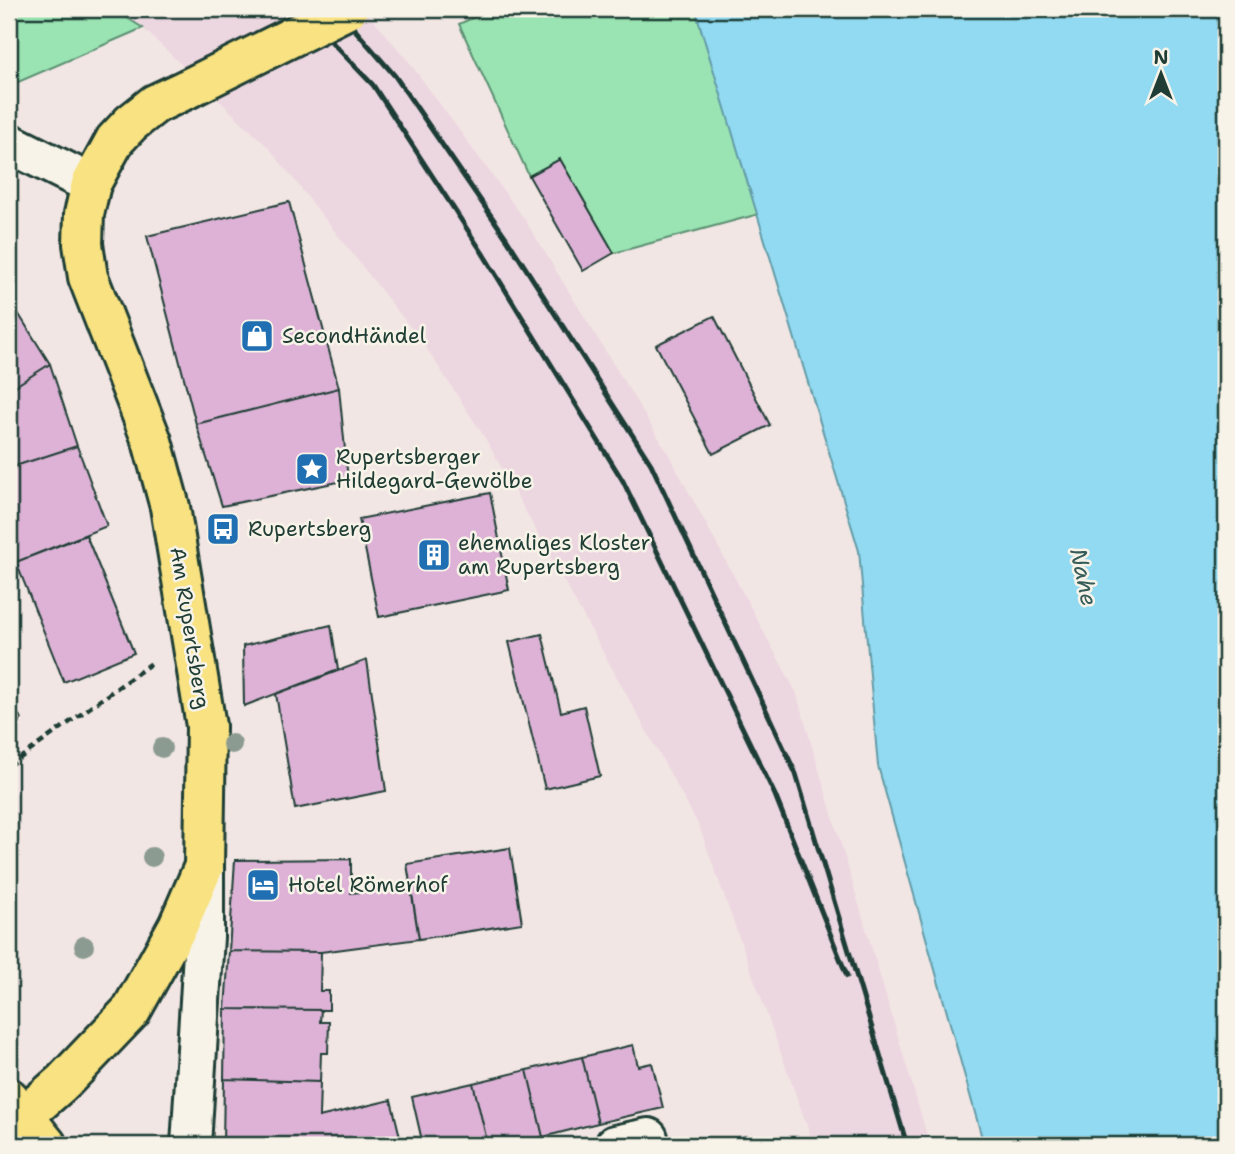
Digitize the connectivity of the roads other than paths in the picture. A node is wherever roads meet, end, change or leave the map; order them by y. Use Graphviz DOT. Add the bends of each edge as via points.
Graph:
graph roads {
  1 [pos="348,9"];
  2 [pos="9,143"];
  3 [pos="91,184"];
  4 [pos="204,866"];
  5 [pos="26,1120"];
  6 [pos="191,1145"];
  1 -- 3 [label="main road, Am Rupertsberg, bridge" via="155,104 115,140"];
  2 -- 3 [label="street"];
  3 -- 4 [label="main road, Am Rupertsberg" via="83,244 88,277 152,441 170,507 192,633 206,726"];
  4 -- 5 [label="main road, Am Rupertsberg" via="178,926 131,1011"];
  4 -- 6 [label="street"];
}
